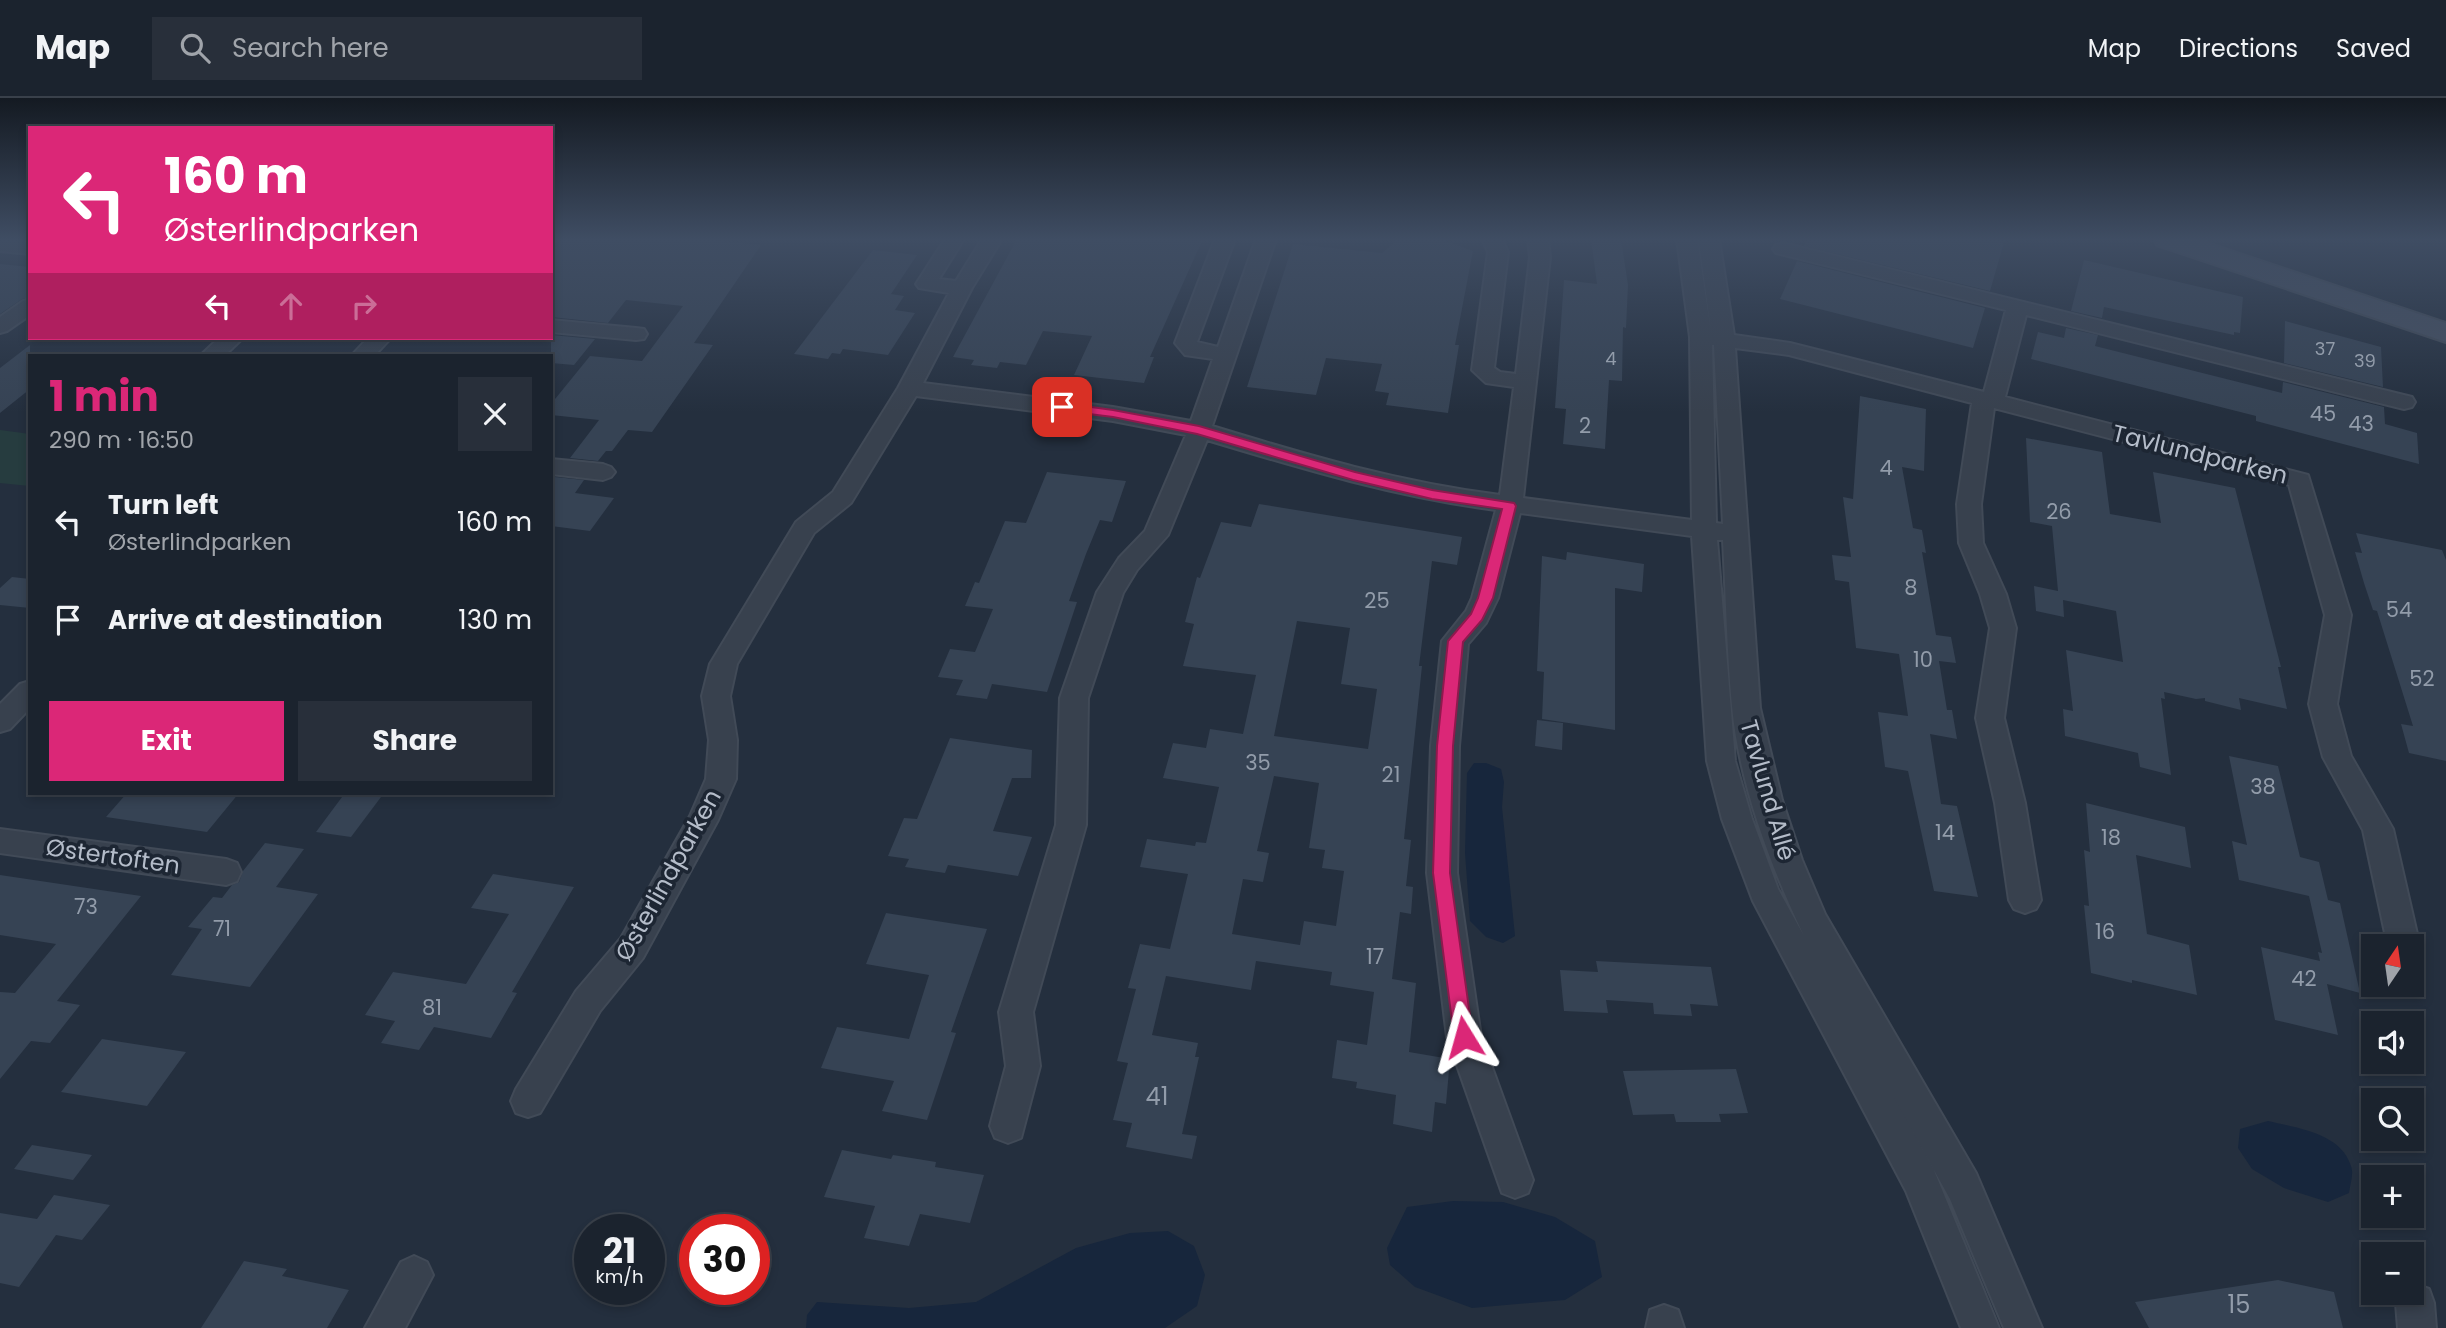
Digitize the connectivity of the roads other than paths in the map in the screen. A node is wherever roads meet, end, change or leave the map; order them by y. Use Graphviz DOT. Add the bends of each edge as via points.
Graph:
graph roads {
  1 [pos="958,296"];
  2 [pos="1203,296"];
  3 [pos="1246,296"];
  4 [pos="1492,296"];
  5 [pos="1536,296"];
  6 [pos="1702,296"];
  7 [pos="1711,296"];
  8 [pos="1981,296"];
  9 [pos="2337,296"];
  10 [pos="2018,305"];
  11 [pos="28,306"];
  12 [pos="553,326"];
  13 [pos="0,327"];
  14 [pos="2446,333"];
  15 [pos="636,334"];
  16 [pos="1713,339"];
  17 [pos="230,340"];
  18 [pos="378,340"];
  19 [pos="213,354"];
  20 [pos="364,354"];
  21 [pos="1226,354"];
  22 [pos="1526,382"];
  23 [pos="909,388"];
  24 [pos="1989,400"];
  25 [pos="2404,401"];
  26 [pos="1199,430"];
  27 [pos="553,466"];
  28 [pos="603,472"];
  29 [pos="1510,506"];
  30 [pos="1704,530"];
  31 [pos="1735,534"];
  32 [pos="28,693"];
  33 [pos="0,721"];
  34 [pos="0,841"];
  35 [pos="226,872"];
  36 [pos="2025,900"];
  37 [pos="2401,934"];
  38 [pos="528,1101"];
  39 [pos="1007,1126"];
  40 [pos="1515,1180"];
  41 [pos="414,1275"];
  42 [pos="384,1328"];
  43 [pos="1980,1328"];
  44 [pos="2023,1328"];
  1 -- 23 [label="street, Østerlindparken"];
  2 -- 21 [label="street" via="1186,343 1193,350"];
  3 -- 21 [label="street"];
  4 -- 22 [label="street" via="1483,370 1493,378"];
  5 -- 22 [label="street"];
  6 -- 16 [label="street, Tavlund Allé"];
  7 -- 16 [label="street, Tavlund Allé"];
  8 -- 10 [label="street"];
  9 -- 14 [label="street"];
  10 -- 24 [label="street"];
  10 -- 25 [label="street"];
  11 -- 13 [label="street"];
  12 -- 15 [label="street"];
  16 -- 24 [label="street, Tavlundparken" via="1790,349"];
  16 -- 30 [label="street, Tavlund Allé"];
  16 -- 31 [label="street, Tavlund Allé"];
  17 -- 19 [label="street"];
  18 -- 20 [label="street"];
  21 -- 26 [label="street"];
  22 -- 29 [label="street"];
  23 -- 26 [label="street" via="1113,414"];
  23 -- 38 [label="street, Østerlindparken" via="842,498 805,528 724,664 716,696 723,740 721,779 703,820 632,948 588,1001"];
  24 -- 36 [label="street" via="1969,503 1971,543 2003,628 1990,718 2010,803"];
  24 -- 37 [label="street, Tavlundparken" via="2300,480 2338,615 2323,704 2337,757 2378,829"];
  26 -- 29 [label="street" via="1353,475"];
  26 -- 39 [label="street" via="1157,534 1128,564 1110,592 1074,698 1071,825 1016,1012 1023,1066"];
  27 -- 28 [label="street"];
  29 -- 30 [label="street"];
  29 -- 40 [label="street" via="1485,598 1477,616 1455,641 1445,746 1441,873 1464,1037"];
  30 -- 31 [label="street"];
  30 -- 43 [label="street, Tavlund Allé" via="1721,761 1737,819 1764,892 1920,1181"];
  31 -- 44 [label="street, Tavlund Allé" via="1745,708 1769,810 1826,948 1964,1188"];
  32 -- 33 [label="street"];
  34 -- 35 [label="street, Østertoften"];
  41 -- 42 [label="street"];
}
